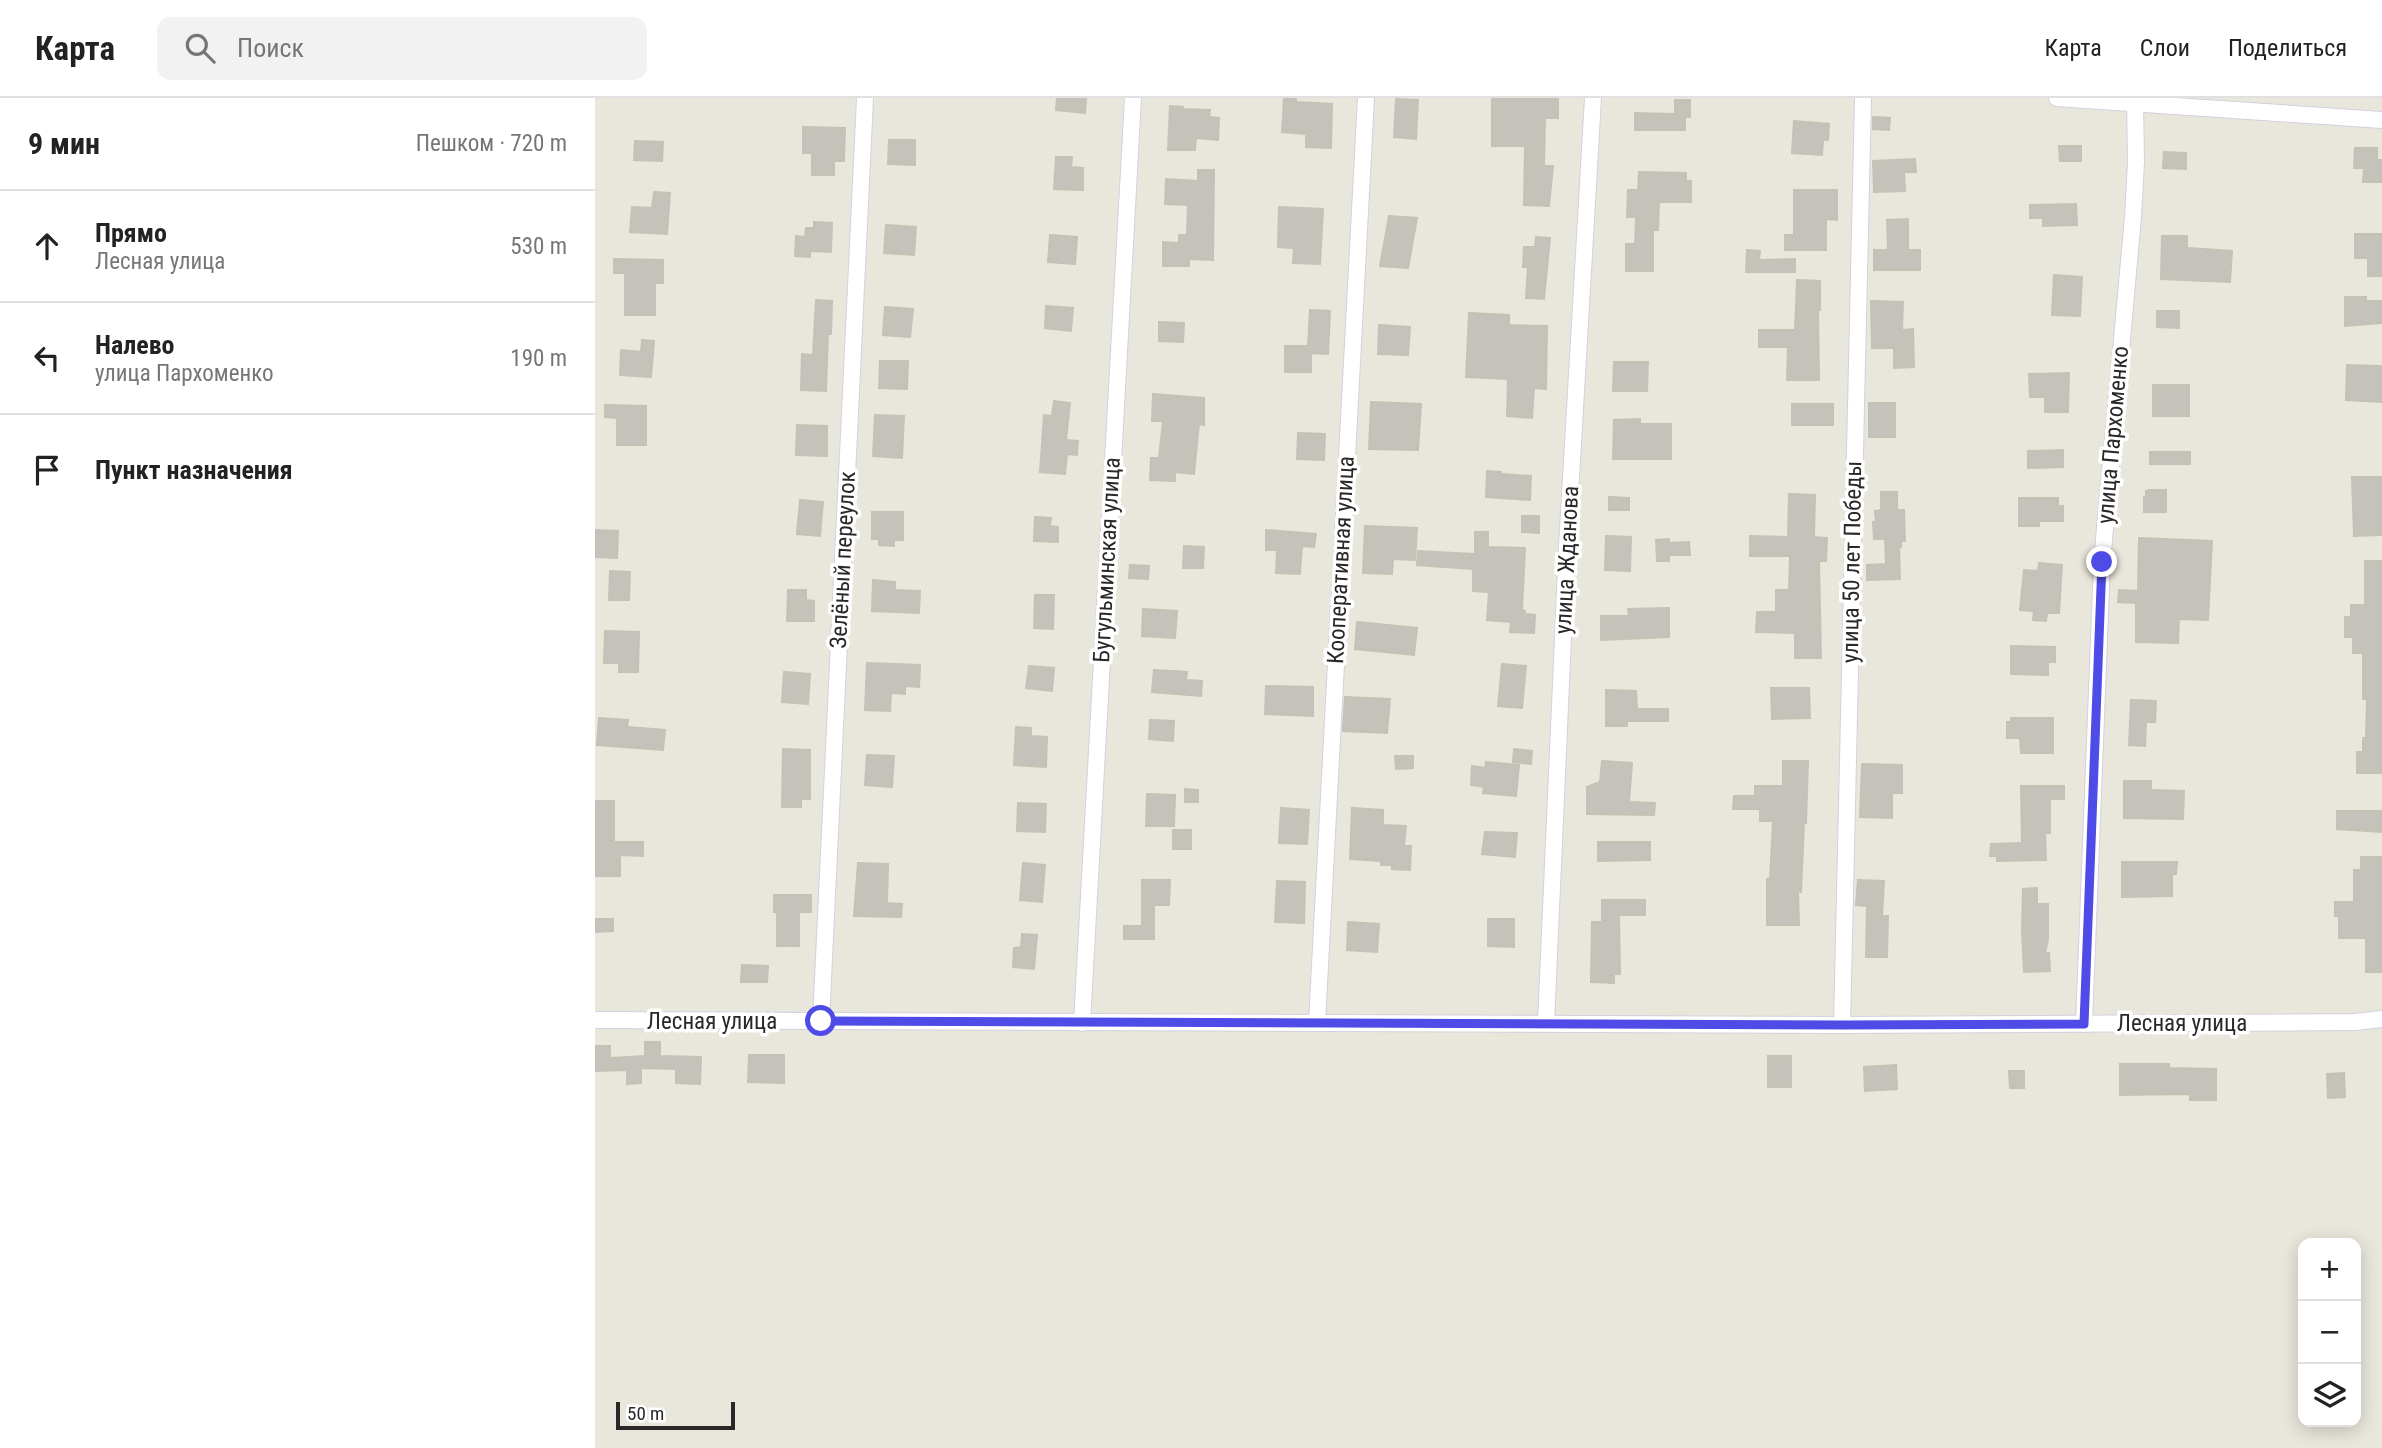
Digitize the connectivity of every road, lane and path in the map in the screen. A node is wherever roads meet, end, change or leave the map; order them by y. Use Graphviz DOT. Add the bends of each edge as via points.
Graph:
graph roads {
  1 [pos="865,98"];
  2 [pos="1133,98"];
  3 [pos="1366,98"];
  4 [pos="1593,98"];
  5 [pos="1863,98"];
  6 [pos="2057,98"];
  7 [pos="2135,100"];
  8 [pos="2382,120"];
  9 [pos="2382,1019"];
  10 [pos="595,1020"];
  11 [pos="821,1021"];
  12 [pos="1317,1022"];
  13 [pos="1082,1023"];
  14 [pos="1546,1023"];
  15 [pos="2084,1024"];
  16 [pos="1842,1025"];
  1 -- 11 [label="street, Зелёный переулок"];
  2 -- 13 [label="street, Бугульминская улица"];
  3 -- 12 [label="street, Кооперативная улица"];
  4 -- 14 [label="street, улица Жданова"];
  5 -- 16 [label="street, улица 50 лет Победы"];
  6 -- 7 [label="street"];
  7 -- 8 [label="street"];
  7 -- 15 [label="street, улица Пархоменко" via="2133,217 2102,562"];
  9 -- 15 [label="street, Лесная улица"];
  10 -- 11 [label="street, Лесная улица"];
  11 -- 13 [label="street, Лесная улица"];
  12 -- 13 [label="street, Лесная улица"];
  12 -- 14 [label="street, Лесная улица"];
  14 -- 16 [label="street, Лесная улица"];
  15 -- 16 [label="street, Лесная улица"];
}
